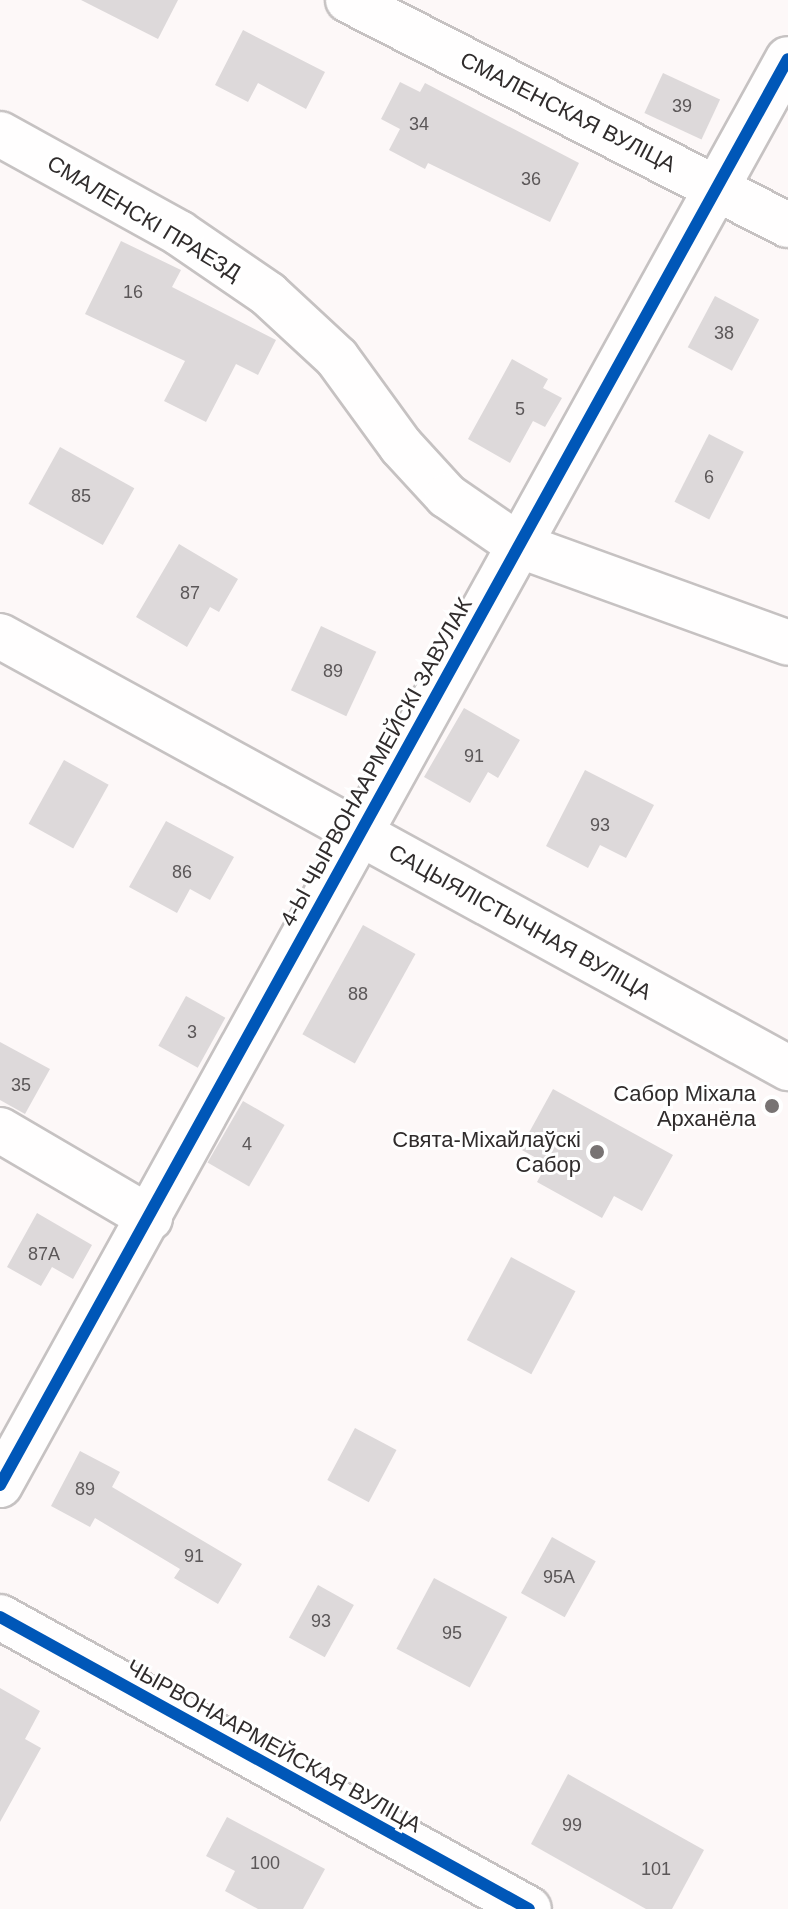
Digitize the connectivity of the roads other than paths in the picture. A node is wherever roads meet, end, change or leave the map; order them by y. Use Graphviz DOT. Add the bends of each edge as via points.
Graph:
graph roads {
  1 [pos="348,0"];
  2 [pos="788,59"];
  3 [pos="0,134"];
  4 [pos="715,186"];
  5 [pos="788,225"];
  6 [pos="518,545"];
  7 [pos="0,636"];
  8 [pos="788,643"];
  9 [pos="360,834"];
  10 [pos="788,1068"];
  11 [pos="0,1130"];
  12 [pos="150,1218"];
  13 [pos="0,1485"];
  14 [pos="0,1617"];
  15 [pos="529,1909"];
  1 -- 4 [label="street, СМАЛЕНСКАЯ ВУЛІЦА"];
  2 -- 4 [label="street, 4-Ы ЧЫРВОНААРМЕЙСКІ ЗАВУЛАК"];
  3 -- 6 [label="street, СМАЛЕНСКІ ПРАЕЗД" via="179,233 268,294 337,358 401,446 447,496"];
  4 -- 5 [label="street, СМАЛЕНСКАЯ ВУЛІЦА"];
  4 -- 6 [label="street, 4-Ы ЧЫРВОНААРМЕЙСКІ ЗАВУЛАК"];
  6 -- 8 [label="street, СМАЛЕНСКІ ПРАЕЗД"];
  6 -- 9 [label="street, 4-Ы ЧЫРВОНААРМЕЙСКІ ЗАВУЛАК"];
  7 -- 9 [label="street, САЦЫЯЛІСТЫЧНАЯ ВУЛІЦА"];
  9 -- 10 [label="street, САЦЫЯЛІСТЫЧНАЯ ВУЛІЦА"];
  9 -- 12 [label="street, 4-Ы ЧЫРВОНААРМЕЙСКІ ЗАВУЛАК"];
  11 -- 12 [label="street"];
  12 -- 13 [label="street, 4-Ы ЧЫРВОНААРМЕЙСКІ ЗАВУЛАК"];
  14 -- 15 [label="street, ЧЫРВОНААРМЕЙСКАЯ ВУЛІЦА"];
}
